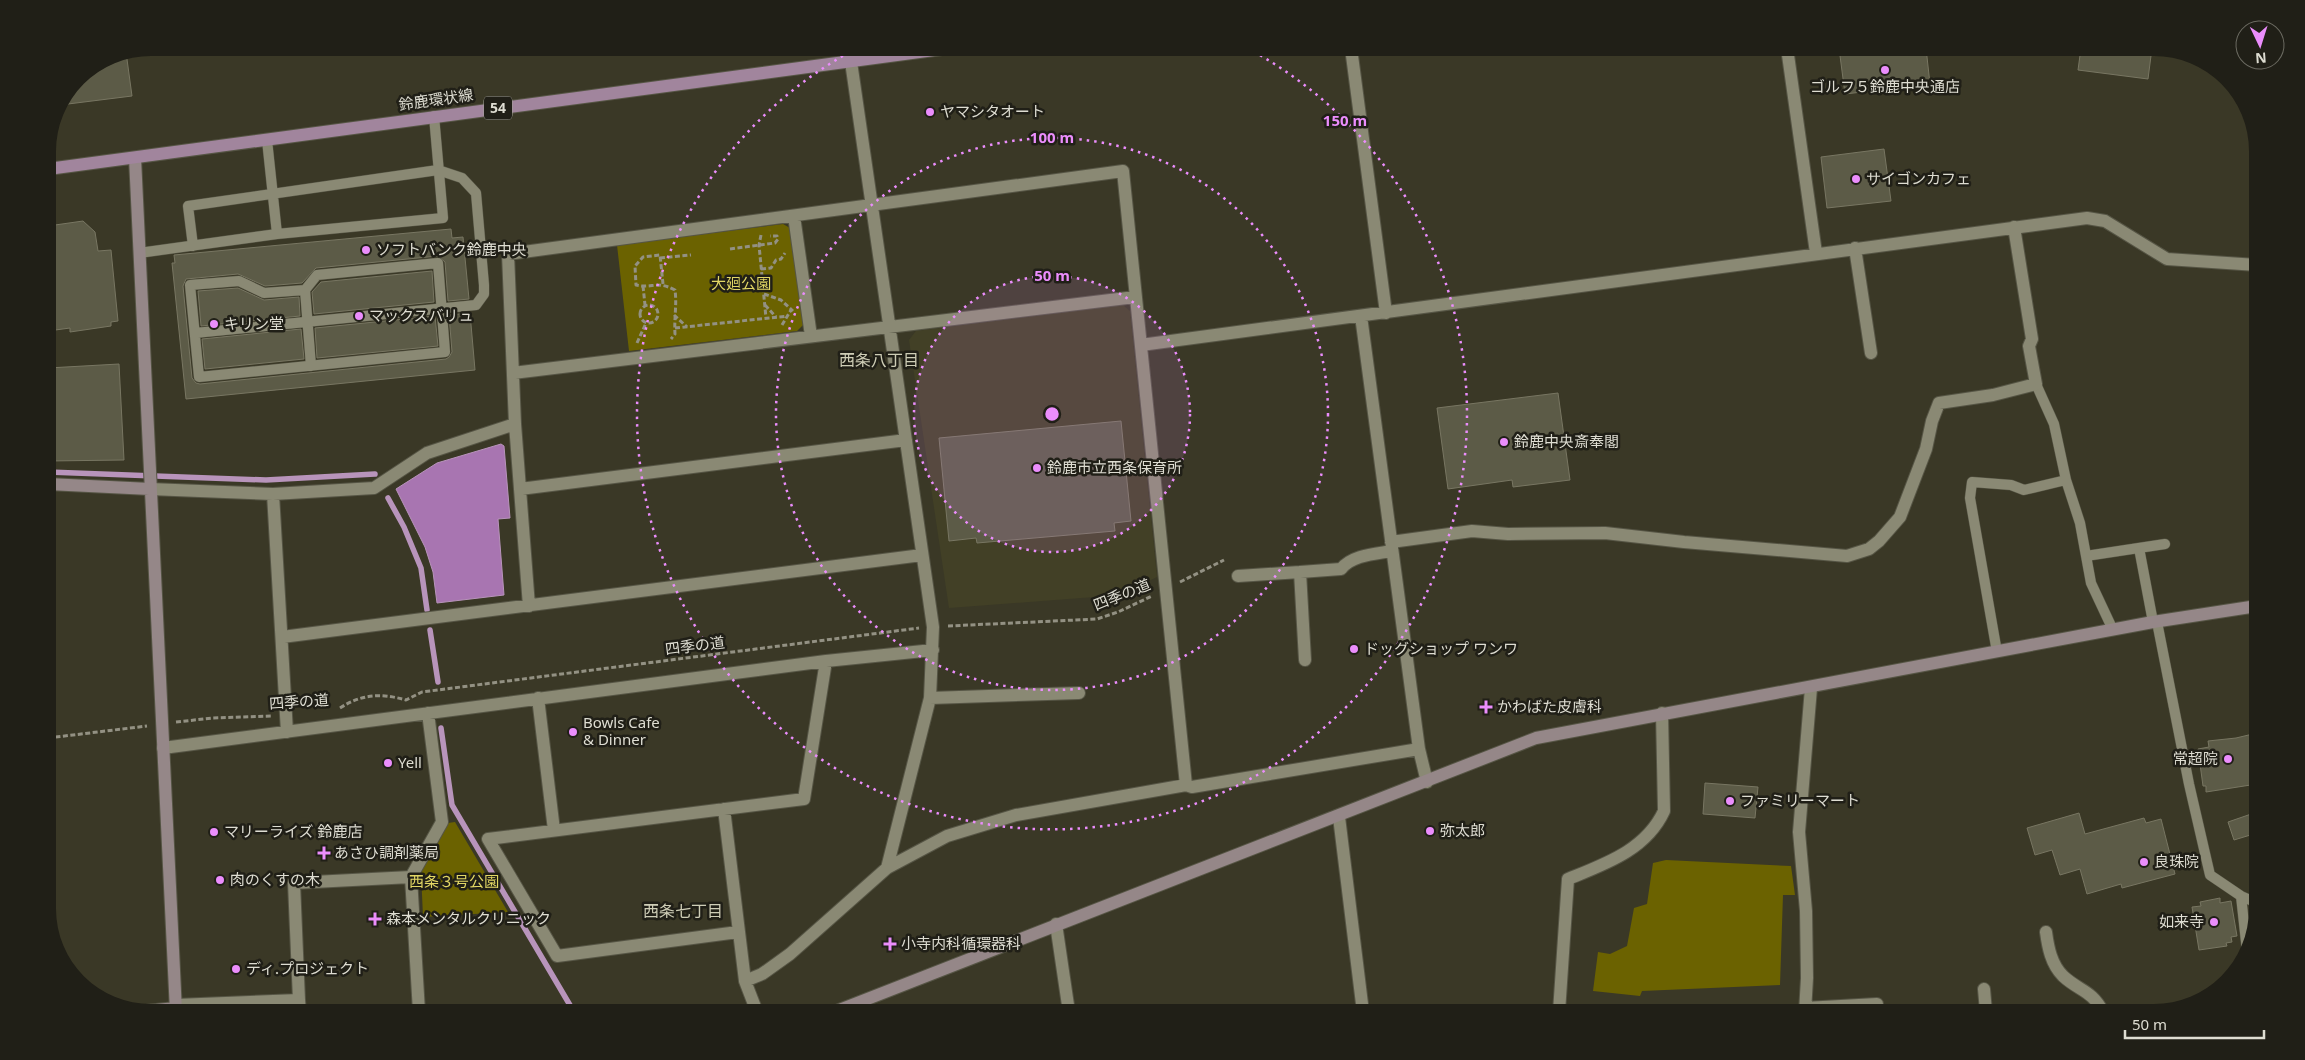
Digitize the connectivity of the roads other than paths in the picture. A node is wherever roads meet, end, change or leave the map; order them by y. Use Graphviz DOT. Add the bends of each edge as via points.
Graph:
graph roads {
  1 [pos="850,56"];
  2 [pos="888,56"];
  3 [pos="1352,56"];
  4 [pos="1788,56"];
  5 [pos="851,61"];
  6 [pos="434,116"];
  7 [pos="267,140"];
  8 [pos="135,158"];
  9 [pos="56,168"];
  10 [pos="438,170"];
  11 [pos="272,193"];
  12 [pos="871,206"];
  13 [pos="794,216"];
  14 [pos="2014,227"];
  15 [pos="277,234"];
  16 [pos="193,246"];
  17 [pos="1855,248"];
  18 [pos="139,253"];
  19 [pos="1816,253"];
  20 [pos="2249,264"];
  21 [pos="305,290"];
  22 [pos="1135,297"];
  23 [pos="441,308"];
  24 [pos="1386,313"];
  25 [pos="1361,316"];
  26 [pos="308,322"];
  27 [pos="890,326"];
  28 [pos="194,333"];
  29 [pos="811,336"];
  30 [pos="1141,345"];
  31 [pos="1871,353"];
  32 [pos="311,366"];
  33 [pos="514,373"];
  34 [pos="2036,384"];
  35 [pos="515,424"];
  36 [pos="906,440"];
  37 [pos="2066,480"];
  38 [pos="56,484"];
  39 [pos="150,489"];
  40 [pos="520,489"];
  41 [pos="273,494"];
  42 [pos="2164,544"];
  43 [pos="1391,546"];
  44 [pos="2139,548"];
  45 [pos="922,555"];
  46 [pos="2086,556"];
  47 [pos="1300,572"];
  48 [pos="1238,576"];
  49 [pos="529,606"];
  50 [pos="2249,607"];
  51 [pos="2155,622"];
  52 [pos="2113,630"];
  53 [pos="282,637"];
  54 [pos="932,650"];
  55 [pos="1997,652"];
  56 [pos="1305,660"];
  57 [pos="826,661"];
  58 [pos="1811,688"];
  59 [pos="1079,693"];
  60 [pos="538,698"];
  61 [pos="930,698"];
  62 [pos="428,713"];
  63 [pos="1662,713"];
  64 [pos="287,732"];
  65 [pos="164,748"];
  66 [pos="1419,749"];
  67 [pos="1427,782"];
  68 [pos="1186,785"];
  69 [pos="724,809"];
  70 [pos="1339,817"];
  71 [pos="554,830"];
  72 [pos="888,868"];
  73 [pos="411,877"];
  74 [pos="2241,896"];
  75 [pos="2249,900"];
  76 [pos="1056,924"];
  77 [pos="738,932"];
  78 [pos="2046,932"];
  79 [pos="2245,934"];
  80 [pos="745,981"];
  81 [pos="1984,989"];
  82 [pos="176,1004"];
  83 [pos="300,1004"];
  84 [pos="419,1004"];
  85 [pos="754,1004"];
  86 [pos="854,1004"];
  87 [pos="1068,1004"];
  88 [pos="1362,1004"];
  89 [pos="1560,1004"];
  90 [pos="1805,1004"];
  91 [pos="1985,1004"];
  92 [pos="2099,1004"];
  1 -- 5 [label="street"];
  2 -- 5 [label="main road, 鈴鹿環状線 / 54"];
  3 -- 24 [label="street"];
  4 -- 19 [label="street"];
  5 -- 6 [label="main road, 鈴鹿環状線 / 54"];
  5 -- 12 [label="street"];
  6 -- 7 [label="main road, 鈴鹿環状線 / 54"];
  6 -- 10 [label="lane"];
  7 -- 8 [label="main road, 鈴鹿環状線 / 54"];
  7 -- 11 [label="lane"];
  8 -- 9 [label="main road, 鈴鹿環状線 / 54"];
  8 -- 18 [label="street"];
  10 -- 11 [label="lane"];
  10 -- 15 [label="lane" via="443,218"];
  10 -- 23 [label="lane" via="462,178 476,193 484,285 484,294 476,305"];
  11 -- 15 [label="lane"];
  11 -- 16 [label="lane" via="188,206"];
  12 -- 13 [label="street"];
  12 -- 22 [label="street" via="1123,171"];
  12 -- 27 [label="street"];
  13 -- 29 [label="street"];
  13 -- 33 [label="street" via="508,254"];
  14 -- 17 [label="street"];
  14 -- 20 [label="street" via="2086,218 2106,221 2167,259"];
  14 -- 34 [label="street"];
  15 -- 16 [label="lane"];
  16 -- 18 [label="lane"];
  17 -- 19 [label="street"];
  17 -- 31 [label="street"];
  18 -- 39 [label="street"];
  19 -- 24 [label="street"];
  21 -- 23 [label="lane" via="317,275 438,263"];
  21 -- 26 [label="lane"];
  21 -- 28 [label="lane" via="264,294 238,281 190,285"];
  22 -- 27 [label="street"];
  22 -- 30 [label="street"];
  23 -- 26 [label="lane"];
  23 -- 32 [label="lane" via="445,352"];
  24 -- 25 [label="street"];
  25 -- 30 [label="street"];
  25 -- 43 [label="street"];
  26 -- 28 [label="lane"];
  26 -- 32 [label="lane"];
  27 -- 29 [label="street"];
  27 -- 36 [label="street"];
  28 -- 32 [label="lane" via="199,377"];
  29 -- 33 [label="street"];
  30 -- 68 [label="street"];
  33 -- 35 [label="street"];
  34 -- 37 [label="lane" via="2054,424"];
  34 -- 43 [label="street" via="1939,403 1926,449 1900,516 1879,541 1868,549 1847,556 1605,533 1472,531"];
  35 -- 40 [label="street"];
  35 -- 41 [label="street" via="426,453 374,488"];
  36 -- 40 [label="street"];
  36 -- 45 [label="street"];
  37 -- 46 [label="lane" via="2080,523"];
  37 -- 55 [label="lane" via="2024,490 2011,485 1972,482 1970,498"];
  38 -- 39 [label="street"];
  39 -- 41 [label="street"];
  39 -- 65 [label="street"];
  40 -- 49 [label="street"];
  41 -- 53 [label="street"];
  42 -- 44 [label="lane"];
  43 -- 47 [label="street" via="1355,558 1341,570"];
  43 -- 66 [label="street"];
  44 -- 46 [label="lane"];
  44 -- 51 [label="lane"];
  45 -- 49 [label="street"];
  45 -- 54 [label="street" via="933,627"];
  46 -- 52 [label="lane" via="2091,583"];
  47 -- 48 [label="street"];
  47 -- 56 [label="street"];
  49 -- 53 [label="street"];
  50 -- 51 [label="street"];
  51 -- 52 [label="street"];
  51 -- 74 [label="lane" via="2210,875"];
  52 -- 55 [label="street"];
  53 -- 64 [label="street"];
  54 -- 57 [label="street"];
  54 -- 61 [label="street"];
  55 -- 58 [label="street"];
  57 -- 60 [label="street"];
  57 -- 69 [label="street" via="804,799"];
  58 -- 63 [label="street"];
  58 -- 90 [label="street" via="1799,832 1806,911"];
  59 -- 61 [label="street"];
  60 -- 62 [label="street"];
  60 -- 71 [label="street"];
  61 -- 72 [label="street"];
  62 -- 64 [label="street"];
  62 -- 73 [label="street" via="442,822"];
  63 -- 67 [label="street" via="1536,738"];
  63 -- 89 [label="street" via="1664,811 1645,839 1628,852 1568,879"];
  64 -- 65 [label="street"];
  65 -- 82 [label="street"];
  66 -- 67 [label="street"];
  66 -- 68 [label="street" via="1192,787"];
  67 -- 70 [label="street"];
  68 -- 72 [label="street" via="1016,815 947,836"];
  69 -- 71 [label="street"];
  69 -- 77 [label="street"];
  70 -- 76 [label="street"];
  70 -- 88 [label="street"];
  71 -- 77 [label="street" via="488,839 557,956"];
  72 -- 80 [label="street" via="790,954 762,974"];
  73 -- 83 [label="street" via="294,883"];
  73 -- 84 [label="street"];
  74 -- 75 [label="lane"];
  74 -- 79 [label="lane"];
  76 -- 86 [label="street"];
  76 -- 87 [label="street"];
  77 -- 80 [label="street"];
  78 -- 92 [label="street" via="2054,964 2063,976 2089,992"];
  80 -- 85 [label="street"];
  81 -- 91 [label="street"];
}
